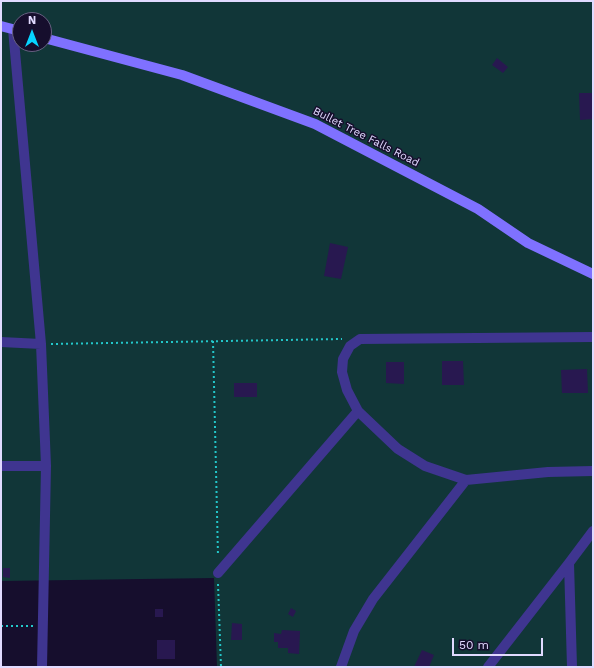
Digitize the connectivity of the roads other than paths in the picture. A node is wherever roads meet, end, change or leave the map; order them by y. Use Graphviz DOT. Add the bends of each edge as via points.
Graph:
graph roads {
  1 [pos="1,26"];
  2 [pos="12,29"];
  3 [pos="52,40"];
  4 [pos="18,52"];
  5 [pos="593,274"];
  6 [pos="593,337"];
  7 [pos="1,342"];
  8 [pos="42,344"];
  9 [pos="358,411"];
  10 [pos="1,466"];
  11 [pos="46,466"];
  12 [pos="593,471"];
  13 [pos="466,480"];
  14 [pos="593,531"];
  15 [pos="569,563"];
  16 [pos="218,573"];
  17 [pos="42,667"];
  18 [pos="341,667"];
  19 [pos="488,667"];
  20 [pos="572,667"];
  1 -- 2 [label="main road"];
  3 -- 5 [label="main road, Bullet Tree Falls Road" via="182,75 315,124 478,209 528,243"];
  4 -- 8 [label="street"];
  6 -- 9 [label="street" via="360,339 350,346 343,359 342,372 347,390"];
  7 -- 8 [label="street"];
  8 -- 11 [label="street"];
  9 -- 13 [label="street" via="398,449 425,466"];
  9 -- 16 [label="street"];
  10 -- 11 [label="street"];
  11 -- 17 [label="street"];
  12 -- 13 [label="street" via="548,472"];
  13 -- 18 [label="street" via="373,599 354,631"];
  14 -- 15 [label="street"];
  15 -- 19 [label="street"];
  15 -- 20 [label="street"];
}
